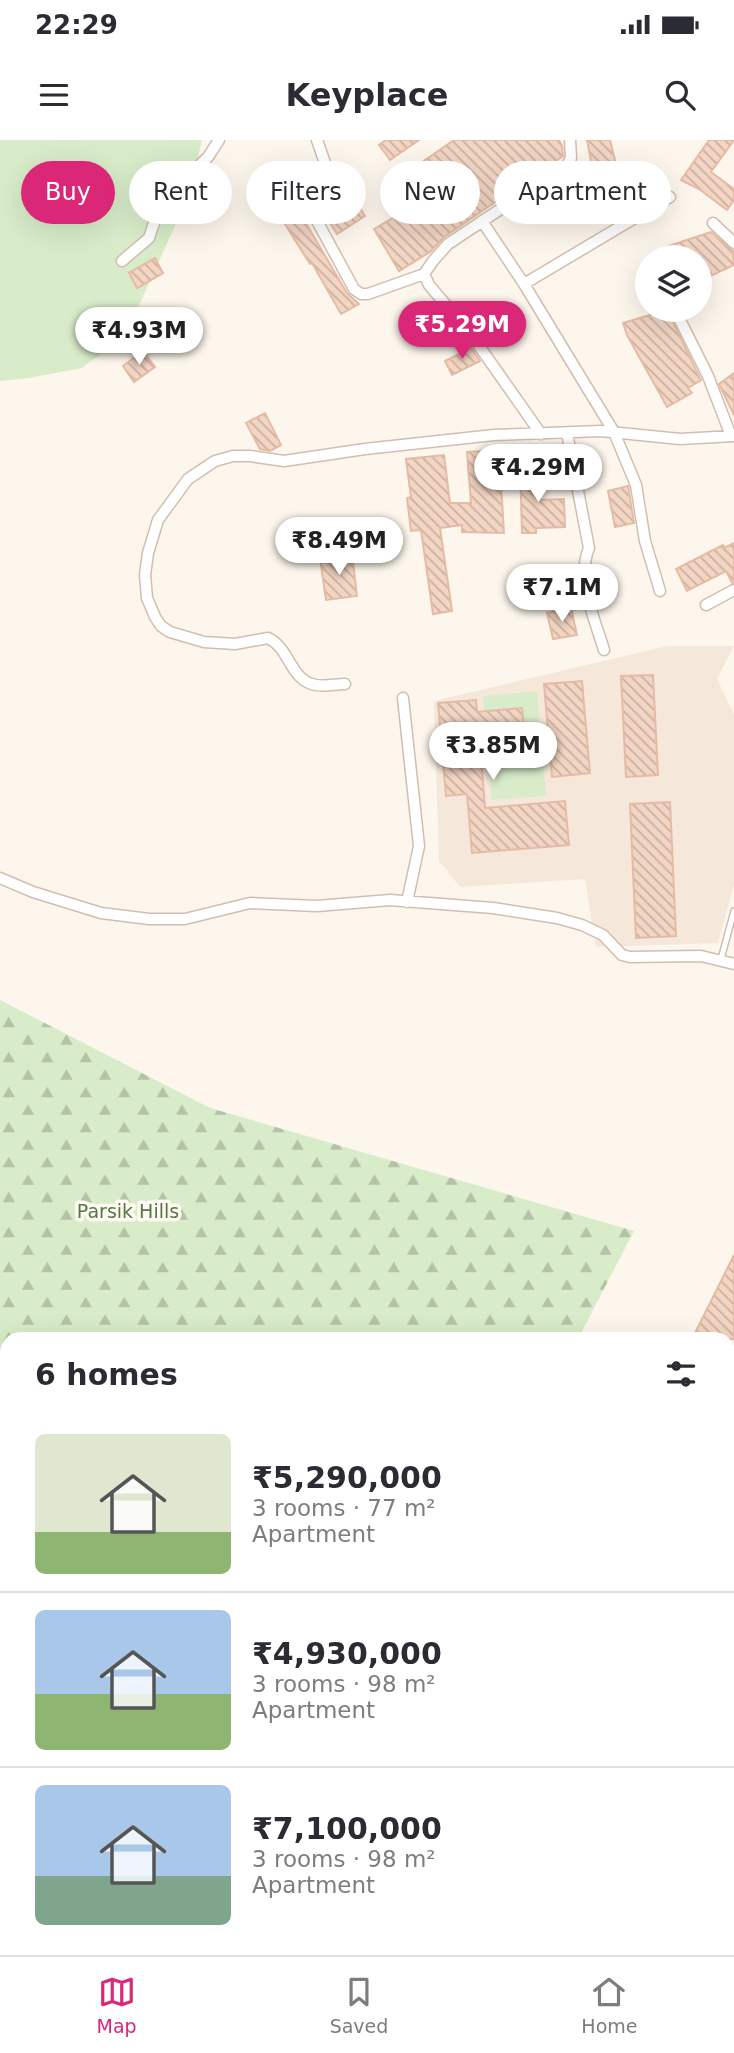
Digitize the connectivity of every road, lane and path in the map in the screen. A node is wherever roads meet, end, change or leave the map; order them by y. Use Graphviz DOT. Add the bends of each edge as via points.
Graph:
graph roads {
  1 [pos="219,140"];
  2 [pos="570,140"];
  3 [pos="320,141"];
  4 [pos="482,221"];
  5 [pos="713,223"];
  6 [pos="625,224"];
  7 [pos="734,243"];
  8 [pos="122,261"];
  9 [pos="424,274"];
  10 [pos="524,284"];
  11 [pos="681,322"];
  12 [pos="614,432"];
  13 [pos="567,433"];
  14 [pos="541,434"];
  15 [pos="732,436"];
  16 [pos="734,590"];
  17 [pos="660,591"];
  18 [pos="706,605"];
  19 [pos="604,650"];
  20 [pos="345,684"];
  21 [pos="403,698"];
  22 [pos="0,878"];
  23 [pos="407,902"];
  24 [pos="734,911"];
  25 [pos="721,959"];
  26 [pos="734,964"];
  1 -- 8 [label="street" via="208,157 161,202 149,238"];
  2 -- 4 [label="street" via="567,165"];
  3 -- 9 [label="street" via="325,163 306,197 354,289 368,294"];
  4 -- 9 [label="street" via="448,244"];
  4 -- 10 [label="street"];
  5 -- 7 [label="street"];
  6 -- 10 [label="street"];
  9 -- 14 [label="street"];
  10 -- 12 [label="street"];
  11 -- 15 [label="street"];
  12 -- 13 [label="street"];
  12 -- 15 [label="street" via="680,439"];
  12 -- 17 [label="street" via="636,485 645,541"];
  13 -- 14 [label="street"];
  13 -- 19 [label="street" via="589,548 584,558 586,585"];
  14 -- 20 [label="street" via="429,441 284,461 233,456 215,461 188,479 158,520 148,553 147,598 161,626 204,642 235,644 268,638 310,684"];
  16 -- 18 [label="street"];
  21 -- 23 [label="street" via="419,846"];
  22 -- 23 [label="street" via="101,913 149,919 185,919 250,903"];
  23 -- 25 [label="street" via="557,918 603,935 622,955 630,957"];
  24 -- 25 [label="lane"];
  25 -- 26 [label="street"];
}
